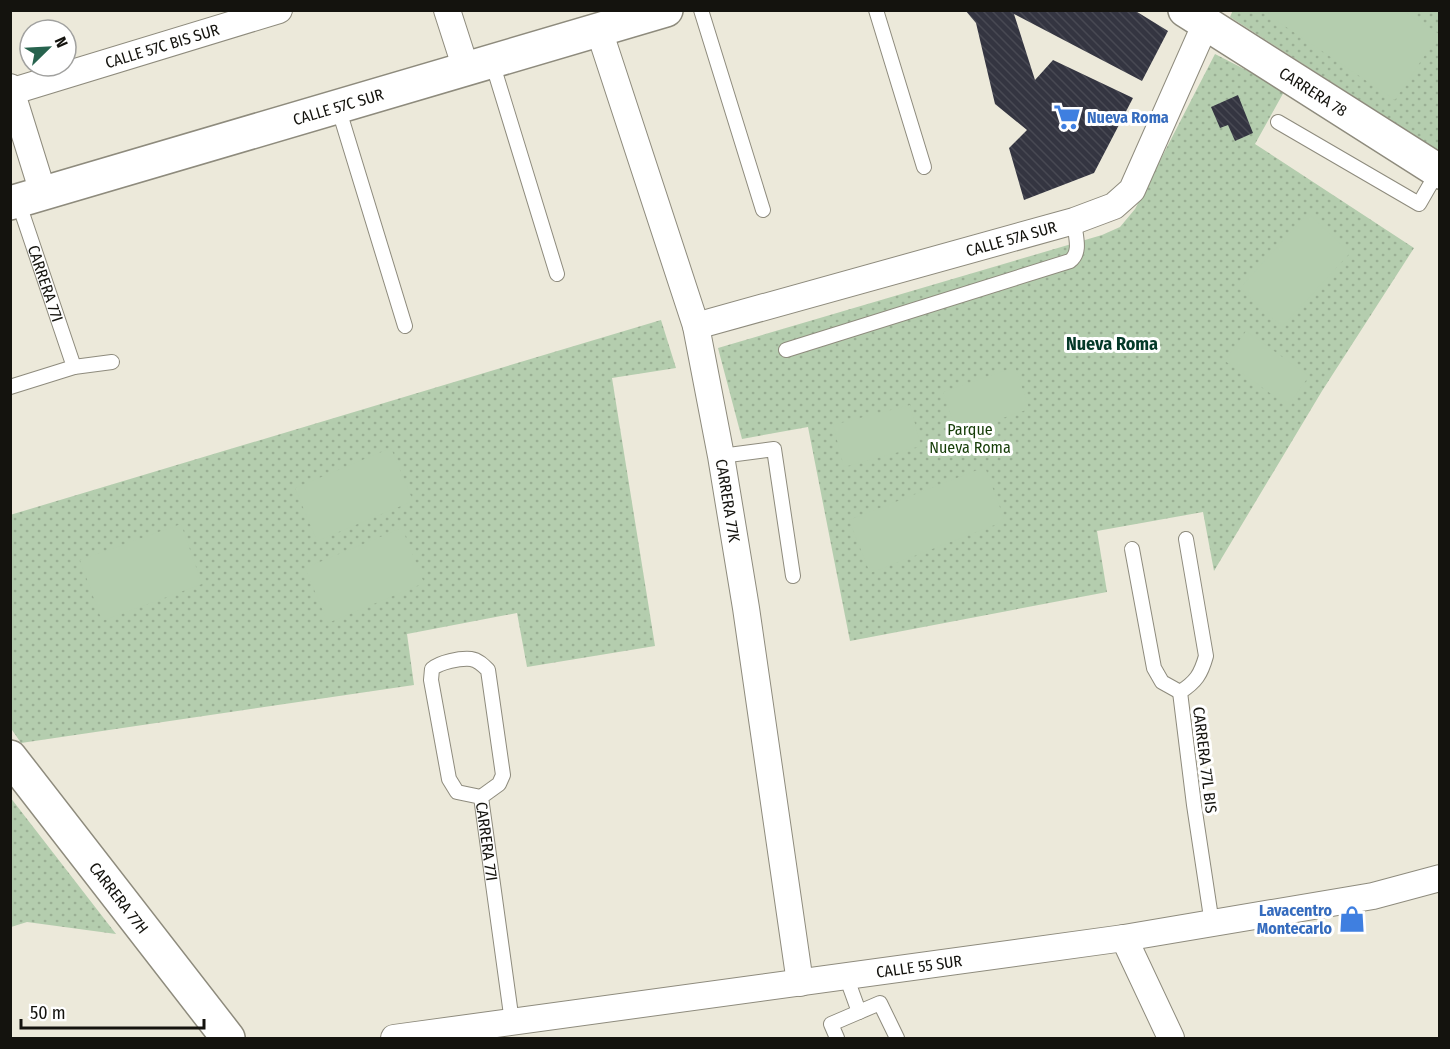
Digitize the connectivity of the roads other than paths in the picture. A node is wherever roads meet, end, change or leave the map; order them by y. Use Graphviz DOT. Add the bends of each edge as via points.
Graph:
graph roads {
  1 [pos="279,10"];
  2 [pos="447,10"];
  3 [pos="666,10"];
  4 [pos="701,10"];
  5 [pos="876,10"];
  6 [pos="1201,15"];
  7 [pos="599,30"];
  8 [pos="479,65"];
  9 [pos="11,90"];
  10 [pos="338,106"];
  11 [pos="1278,122"];
  12 [pos="924,167"];
  13 [pos="1439,172"];
  14 [pos="24,199"];
  15 [pos="763,210"];
  16 [pos="1074,221"];
  17 [pos="557,274"];
  18 [pos="405,326"];
  19 [pos="696,326"];
  20 [pos="786,350"];
  21 [pos="112,362"];
  22 [pos="74,367"];
  23 [pos="10,387"];
  24 [pos="721,456"];
  25 [pos="1186,539"];
  26 [pos="1132,549"];
  27 [pos="793,576"];
  28 [pos="1180,692"];
  29 [pos="10,757"];
  30 [pos="481,797"];
  31 [pos="1440,878"];
  32 [pos="1212,924"];
  33 [pos="1124,938"];
  34 [pos="846,976"];
  35 [pos="800,983"];
  36 [pos="859,1012"];
  37 [pos="512,1022"];
  38 [pos="228,1038"];
  39 [pos="394,1038"];
  40 [pos="837,1038"];
  41 [pos="897,1038"];
  42 [pos="1171,1038"];
  1 -- 9 [label="street, CALLE 57C BIS SUR"];
  2 -- 8 [label="street"];
  3 -- 7 [label="street, CALLE 57C SUR"];
  4 -- 15 [label="lane"];
  5 -- 12 [label="lane"];
  6 -- 13 [label="street, CARRERA 78"];
  6 -- 16 [label="street, CALLE 57A SUR" via="1132,190 1114,206"];
  7 -- 8 [label="street, CALLE 57C SUR"];
  7 -- 19 [label="street, CARRERA 77K"];
  8 -- 10 [label="street, CALLE 57C SUR"];
  8 -- 17 [label="lane"];
  9 -- 14 [label="street, CARRERA 77I"];
  10 -- 14 [label="street, CALLE 57C SUR"];
  10 -- 18 [label="lane"];
  11 -- 13 [label="lane" via="1419,204"];
  14 -- 22 [label="lane, CARRERA 77I"];
  16 -- 19 [label="street, CALLE 57A SUR"];
  16 -- 20 [label="lane" via="1077,252 1070,261"];
  19 -- 24 [label="street, CARRERA 77K"];
  21 -- 22 [label="lane"];
  22 -- 23 [label="lane"];
  24 -- 27 [label="lane" via="774,449"];
  24 -- 35 [label="street, CARRERA 77K"];
  25 -- 28 [label="lane, CARRERA 77L BIS" via="1206,656 1195,682"];
  26 -- 28 [label="lane" via="1154,668 1162,682"];
  28 -- 32 [label="lane, CARRERA 77L BIS"];
  29 -- 38 [label="street, CARRERA 77H"];
  30 -- 30 [label="lane, CARRERA 77I" via="500,784 503,775 488,670 470,659 438,664 432,669 431,680 450,778 457,792"];
  30 -- 37 [label="lane, CARRERA 77I"];
  31 -- 32 [label="street, CALLE 55 SUR" via="1373,896"];
  32 -- 33 [label="street, CALLE 55 SUR"];
  33 -- 34 [label="street, CALLE 55 SUR"];
  33 -- 42 [label="street"];
  34 -- 35 [label="street, CALLE 55 SUR"];
  34 -- 36 [label="lane"];
  35 -- 37 [label="street, CALLE 55 SUR"];
  36 -- 40 [label="lane" via="831,1024"];
  36 -- 41 [label="lane" via="880,1003"];
  37 -- 39 [label="street, CALLE 55 SUR"];
}
